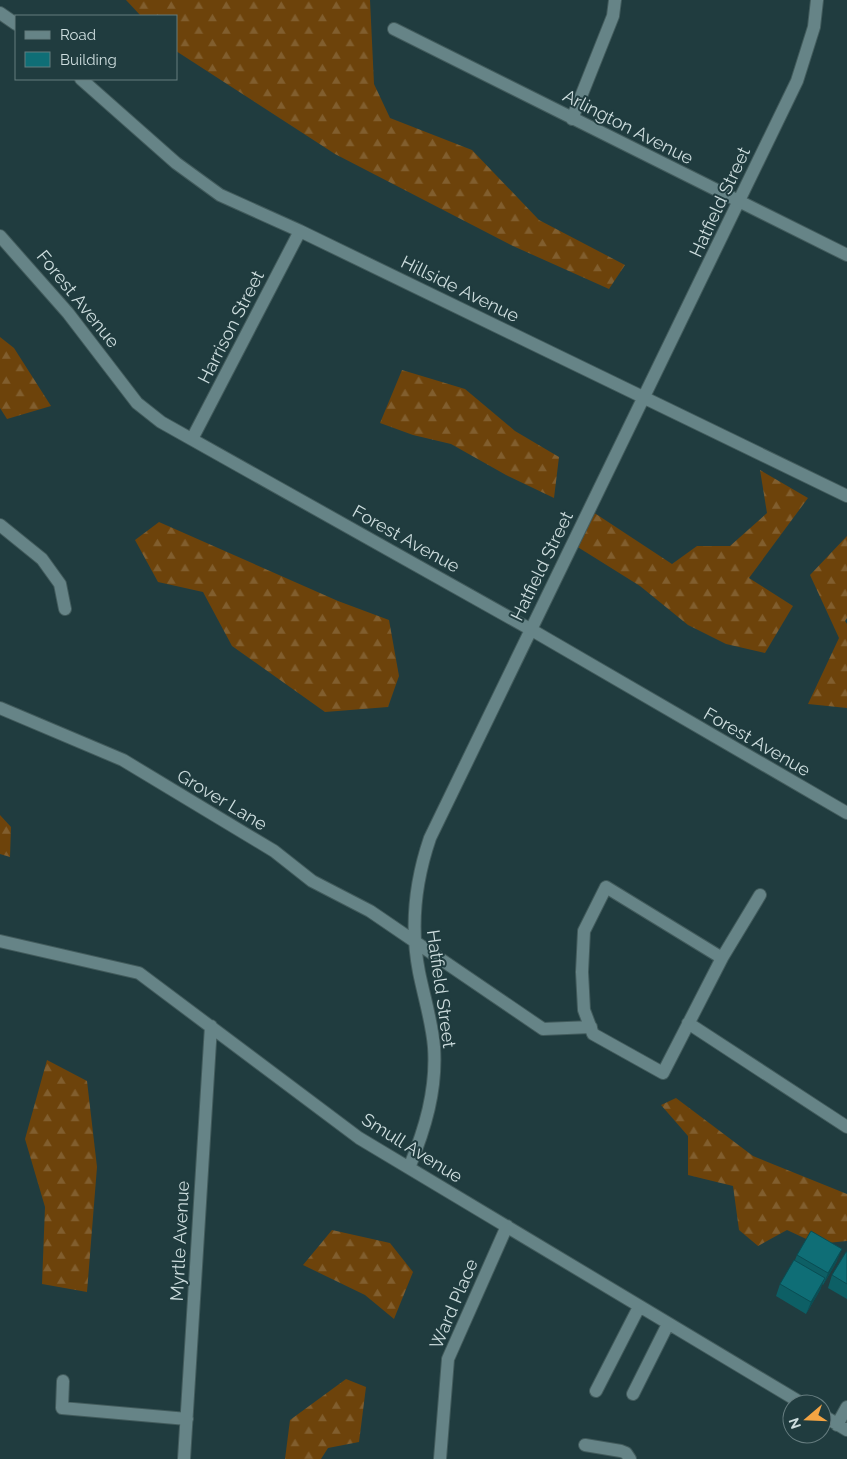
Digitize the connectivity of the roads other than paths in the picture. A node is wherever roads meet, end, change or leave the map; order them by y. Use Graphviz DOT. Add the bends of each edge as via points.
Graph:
graph roads {
  1 [pos="615,0"];
  2 [pos="817,0"];
  3 [pos="0,13"];
  4 [pos="15,23"];
  5 [pos="394,29"];
  6 [pos="82,80"];
  7 [pos="572,119"];
  8 [pos="739,202"];
  9 [pos="300,231"];
  10 [pos="0,236"];
  11 [pos="847,255"];
  12 [pos="644,397"];
  13 [pos="192,439"];
  14 [pos="847,496"];
  15 [pos="0,525"];
  16 [pos="65,609"];
  17 [pos="530,629"];
  18 [pos="0,708"];
  19 [pos="847,813"];
  20 [pos="760,895"];
  21 [pos="0,941"];
  22 [pos="414,941"];
  23 [pos="722,958"];
  24 [pos="688,1023"];
  25 [pos="210,1026"];
  26 [pos="591,1028"];
  27 [pos="847,1127"];
  28 [pos="409,1168"];
  29 [pos="507,1226"];
  30 [pos="638,1307"];
  31 [pos="668,1324"];
  32 [pos="63,1381"];
  33 [pos="596,1392"];
  34 [pos="633,1394"];
  35 [pos="786,1394"];
  36 [pos="847,1407"];
  37 [pos="187,1419"];
  38 [pos="842,1427"];
  39 [pos="585,1445"];
  40 [pos="184,1459"];
  41 [pos="440,1459"];
  42 [pos="630,1459"];
  1 -- 7 [label="street" via="612,16"];
  2 -- 8 [label="street, Hatfield Street" via="814,27 797,81"];
  3 -- 4 [label="street"];
  5 -- 7 [label="street, Arlington Avenue"];
  6 -- 9 [label="street, Hillside Avenue" via="176,163 220,195"];
  7 -- 8 [label="street, Arlington Avenue"];
  8 -- 11 [label="street, Arlington Avenue"];
  8 -- 12 [label="street, Hatfield Street"];
  9 -- 12 [label="street, Hillside Avenue"];
  9 -- 13 [label="street, Harrison Street"];
  10 -- 13 [label="street, Forest Avenue" via="68,313 137,403 160,422"];
  12 -- 14 [label="street, Hillside Avenue"];
  12 -- 17 [label="street, Hatfield Street"];
  13 -- 17 [label="street, Forest Avenue"];
  15 -- 16 [label="street" via="42,559 60,584"];
  17 -- 19 [label="street, Forest Avenue"];
  17 -- 22 [label="street, Hatfield Street" via="430,838 417,885"];
  18 -- 22 [label="street, Grover Lane" via="123,760 274,851 312,881 370,911"];
  20 -- 23 [label="street"];
  21 -- 25 [label="street, Smull Avenue" via="139,973"];
  22 -- 26 [label="street, Grover Lane" via="543,1029"];
  22 -- 28 [label="street, Hatfield Street" via="434,1047 432,1096 424,1132"];
  23 -- 24 [label="street"];
  23 -- 26 [label="street" via="606,887 584,931 583,1001"];
  24 -- 26 [label="street" via="663,1072 593,1034"];
  24 -- 27 [label="street"];
  25 -- 28 [label="street, Smull Avenue" via="359,1138"];
  25 -- 37 [label="street, Myrtle Avenue"];
  28 -- 29 [label="street, Smull Avenue"];
  29 -- 30 [label="street, Smull Avenue"];
  29 -- 41 [label="street, Ward Place" via="448,1359"];
  30 -- 31 [label="street, Smull Avenue"];
  30 -- 33 [label="street"];
  31 -- 34 [label="street"];
  31 -- 35 [label="street, Smull Avenue"];
  32 -- 37 [label="street" via="62,1408"];
  36 -- 38 [label="street"];
  37 -- 40 [label="street, Myrtle Avenue"];
  39 -- 42 [label="street" via="621,1451"];
}
